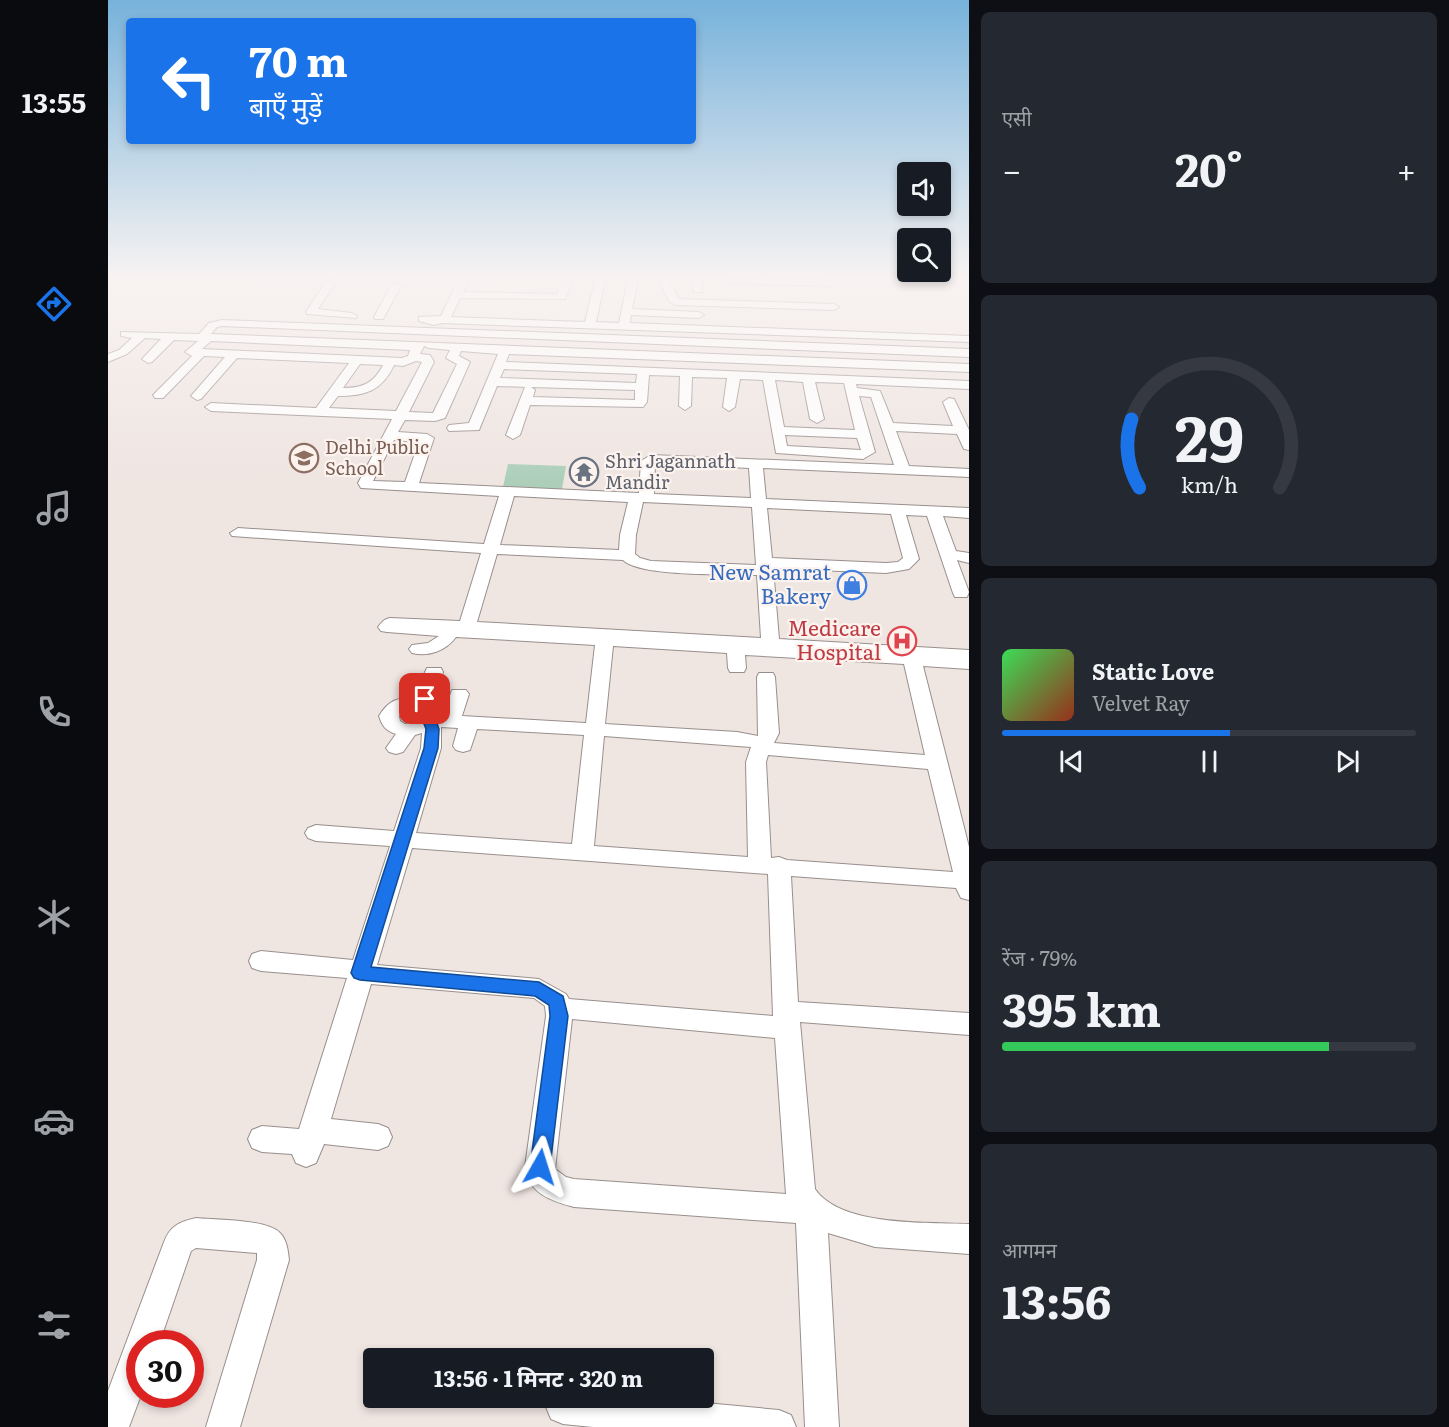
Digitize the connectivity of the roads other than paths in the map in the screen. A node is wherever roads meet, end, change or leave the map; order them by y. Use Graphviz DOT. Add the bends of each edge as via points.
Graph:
graph roads {
  1 [pos="129,347"];
  2 [pos="160,347"];
  3 [pos="196,347"];
  4 [pos="357,347"];
  5 [pos="418,347"];
  6 [pos="457,347"];
  7 [pos="822,347"];
  8 [pos="417,350"];
  9 [pos="505,350"];
  10 [pos="546,352"];
  11 [pos="969,352"];
  12 [pos="200,354"];
  13 [pos="233,355"];
  14 [pos="656,356"];
  15 [pos="108,358"];
  16 [pos="148,359"];
  17 [pos="357,360"];
  18 [pos="390,362"];
  19 [pos="500,365"];
  20 [pos="540,367"];
  21 [pos="969,368"];
  22 [pos="648,372"];
  23 [pos="686,373"];
  24 [pos="734,375"];
  25 [pos="768,376"];
  26 [pos="808,378"];
  27 [pos="493,382"];
  28 [pos="532,383"];
  29 [pos="850,385"];
  30 [pos="969,385"];
  31 [pos="642,387"];
  32 [pos="334,392"];
  33 [pos="159,395"];
  34 [pos="197,396"];
  35 [pos="524,401"];
  36 [pos="949,402"];
  37 [pos="685,406"];
  38 [pos="211,407"];
  39 [pos="729,407"];
  40 [pos="323,412"];
  41 [pos="400,415"];
  42 [pos="817,419"];
  43 [pos="888,427"];
  44 [pos="454,428"];
  45 [pos="962,430"];
  46 [pos="777,431"];
  47 [pos="863,434"];
  48 [pos="513,435"];
  49 [pos="388,436"];
  50 [pos="969,446"];
  51 [pos="865,462"];
  52 [pos="756,464"];
  53 [pos="903,470"];
  54 [pos="969,473"];
  55 [pos="410,488"];
  56 [pos="508,492"];
  57 [pos="642,497"];
  58 [pos="761,503"];
  59 [pos="897,510"];
  60 [pos="933,511"];
  61 [pos="969,513"];
  62 [pos="238,533"];
  63 [pos="490,549"];
  64 [pos="627,555"];
  65 [pos="950,556"];
  66 [pos="969,558"];
  67 [pos="765,567"];
  68 [pos="962,593"];
  69 [pos="424,630"];
  70 [pos="461,631"];
  71 [pos="605,638"];
  72 [pos="768,649"];
  73 [pos="969,655"];
  74 [pos="911,656"];
  75 [pos="969,663"];
  76 [pos="434,672"];
  77 [pos="766,678"];
  78 [pos="459,694"];
  79 [pos="441,719"];
  80 [pos="408,730"];
  81 [pos="594,730"];
  82 [pos="762,745"];
  83 [pos="463,746"];
  84 [pos="396,748"];
  85 [pos="938,763"];
  86 [pos="316,833"];
  87 [pos="401,839"];
  88 [pos="582,851"];
  89 [pos="769,865"];
  90 [pos="968,884"];
  91 [pos="261,961"];
  92 [pos="361,972"];
  93 [pos="560,1008"];
  94 [pos="786,1020"];
  95 [pos="969,1024"];
  96 [pos="378,1137"];
  97 [pos="262,1139"];
  98 [pos="309,1142"];
  99 [pos="811,1210"];
  100 [pos="969,1239"];
  101 [pos="147,1330"];
  102 [pos="126,1388"];
  103 [pos="574,1408"];
  104 [pos="112,1427"];
  105 [pos="223,1427"];
  106 [pos="779,1427"];
  107 [pos="822,1427"];
  1 -- 15 [label="street"];
  2 -- 16 [label="street"];
  3 -- 12 [label="street" via="191,352"];
  4 -- 8 [label="street"];
  5 -- 8 [label="street"];
  6 -- 8 [label="street"];
  6 -- 9 [label="street"];
  6 -- 41 [label="street" via="452,358 464,362 440,415"];
  7 -- 11 [label="street"];
  8 -- 18 [label="street" via="405,362"];
  8 -- 41 [label="street" via="428,362"];
  9 -- 10 [label="street"];
  9 -- 19 [label="street"];
  10 -- 14 [label="street"];
  10 -- 20 [label="street"];
  12 -- 13 [label="street"];
  12 -- 33 [label="street"];
  13 -- 17 [label="street"];
  13 -- 34 [label="street"];
  14 -- 21 [label="street"];
  14 -- 22 [label="street"];
  17 -- 18 [label="street"];
  17 -- 32 [label="street"];
  18 -- 32 [label="street" via="379,384 358,392"];
  19 -- 20 [label="street"];
  19 -- 27 [label="street"];
  20 -- 22 [label="street"];
  20 -- 28 [label="street"];
  22 -- 23 [label="street"];
  22 -- 31 [label="street"];
  23 -- 24 [label="street"];
  23 -- 37 [label="street"];
  24 -- 25 [label="street"];
  24 -- 39 [label="street"];
  25 -- 26 [label="street"];
  25 -- 46 [label="street"];
  26 -- 29 [label="street"];
  26 -- 42 [label="street"];
  27 -- 28 [label="street"];
  27 -- 44 [label="street" via="474,427"];
  28 -- 31 [label="street"];
  28 -- 35 [label="street"];
  29 -- 30 [label="street"];
  29 -- 43 [label="street" via="876,394"];
  29 -- 47 [label="street"];
  31 -- 35 [label="street" via="641,402 635,405"];
  32 -- 40 [label="street"];
  35 -- 48 [label="street"];
  36 -- 45 [label="street"];
  38 -- 40 [label="street"];
  40 -- 41 [label="street"];
  41 -- 49 [label="street"];
  43 -- 45 [label="street"];
  43 -- 53 [label="street"];
  45 -- 50 [label="street"];
  46 -- 47 [label="street"];
  46 -- 51 [label="street" via="783,451"];
  47 -- 51 [label="street" via="868,452"];
  49 -- 55 [label="street" via="427,438"];
  49 -- 55 [label="street" via="365,484"];
  51 -- 52 [label="street"];
  51 -- 53 [label="street"];
  52 -- 57 [label="street" via="649,460"];
  52 -- 58 [label="street"];
  53 -- 54 [label="street"];
  55 -- 56 [label="street"];
  56 -- 57 [label="street"];
  56 -- 63 [label="street"];
  57 -- 58 [label="street"];
  57 -- 64 [label="street" via="628,535"];
  58 -- 59 [label="street"];
  58 -- 67 [label="street"];
  59 -- 60 [label="street"];
  59 -- 67 [label="street" via="911,559 903,566"];
  60 -- 61 [label="street"];
  60 -- 65 [label="street"];
  62 -- 63 [label="street"];
  63 -- 64 [label="street"];
  63 -- 70 [label="street"];
  64 -- 67 [label="street" via="651,566"];
  65 -- 66 [label="street"];
  65 -- 68 [label="street"];
  67 -- 72 [label="street"];
  69 -- 70 [label="street"];
  69 -- 70 [label="street" via="416,651 438,646"];
  69 -- 70 [label="street" via="387,627 392,622"];
  70 -- 71 [label="street"];
  71 -- 72 [label="street"];
  71 -- 72 [label="street" via="737,658"];
  71 -- 81 [label="street"];
  72 -- 74 [label="street"];
  72 -- 74 [label="street" via="765,663 793,665 794,652"];
  73 -- 74 [label="street"];
  74 -- 75 [label="street"];
  74 -- 85 [label="street"];
  76 -- 79 [label="street"];
  77 -- 82 [label="street" via="769,729"];
  78 -- 79 [label="street"];
  79 -- 80 [label="street"];
  79 -- 80 [label="street" via="405,704 394,707 389,716 393,726"];
  79 -- 81 [label="street"];
  79 -- 83 [label="street"];
  79 -- 87 [label="street"];
  80 -- 84 [label="street"];
  81 -- 82 [label="street" via="737,738"];
  81 -- 88 [label="street"];
  82 -- 85 [label="street"];
  82 -- 89 [label="street" via="756,772"];
  85 -- 90 [label="street"];
  86 -- 87 [label="street"];
  87 -- 88 [label="street"];
  87 -- 92 [label="street"];
  88 -- 89 [label="street"];
  89 -- 90 [label="street"];
  89 -- 94 [label="street"];
  91 -- 92 [label="street"];
  92 -- 93 [label="street" via="539,989 553,997"];
  92 -- 98 [label="street"];
  93 -- 94 [label="street"];
  93 -- 99 [label="street" via="540,1157 541,1176 547,1182 573,1192"];
  94 -- 95 [label="street"];
  94 -- 99 [label="street" via="800,1193"];
  96 -- 98 [label="street"];
  97 -- 98 [label="street"];
  99 -- 100 [label="street" via="857,1228"];
  99 -- 107 [label="street"];
  101 -- 105 [label="street" via="179,1242 186,1235 264,1239 270,1243 273,1260"];
  102 -- 104 [label="street"];
  103 -- 106 [label="street"];
}
